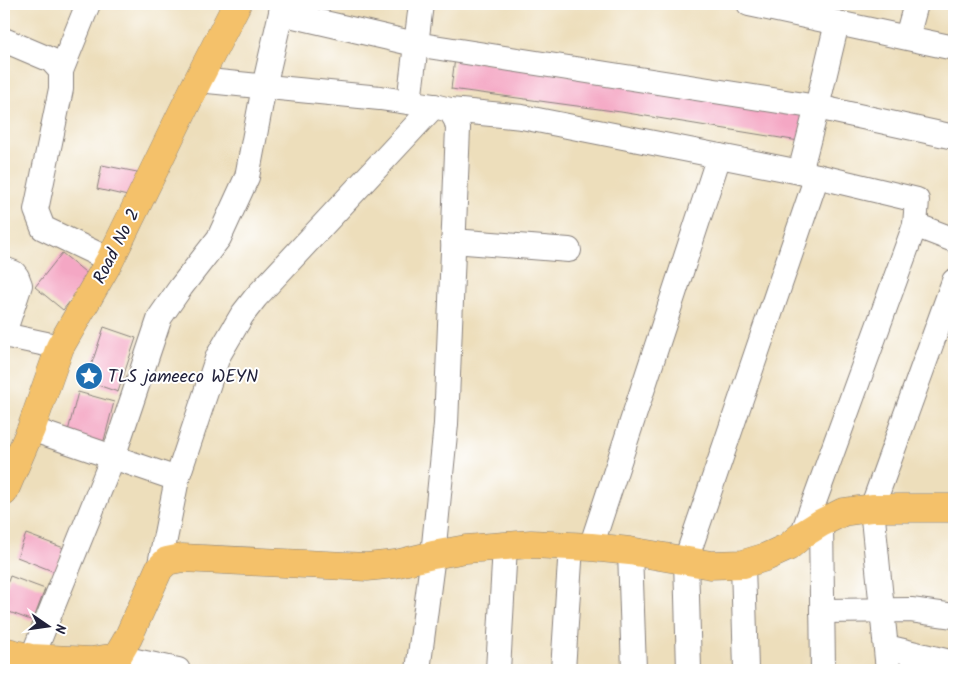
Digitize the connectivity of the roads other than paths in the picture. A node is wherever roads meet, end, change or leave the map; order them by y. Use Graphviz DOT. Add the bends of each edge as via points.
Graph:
graph roads {
  1 [pos="88,4"];
  2 [pos="237,4"];
  3 [pos="421,4"];
  4 [pos="749,4"];
  5 [pos="916,4"];
  6 [pos="282,9"];
  7 [pos="837,23"];
  8 [pos="907,38"];
  9 [pos="4,40"];
  10 [pos="415,44"];
  11 [pos="954,48"];
  12 [pos="61,71"];
  13 [pos="198,80"];
  14 [pos="264,87"];
  15 [pos="409,102"];
  16 [pos="817,107"];
  17 [pos="442,108"];
  18 [pos="954,137"];
  19 [pos="719,156"];
  20 [pos="808,174"];
  21 [pos="914,225"];
  22 [pos="954,240"];
  23 [pos="452,241"];
  24 [pos="569,250"];
  25 [pos="110,260"];
  26 [pos="4,269"];
  27 [pos="954,281"];
  28 [pos="4,334"];
  29 [pos="60,347"];
  30 [pos="31,429"];
  31 [pos="113,457"];
  32 [pos="177,479"];
  33 [pos="4,492"];
  34 [pos="872,508"];
  35 [pos="954,508"];
  36 [pos="811,529"];
  37 [pos="506,546"];
  38 [pos="581,546"];
  39 [pos="630,552"];
  40 [pos="433,555"];
  41 [pos="686,560"];
  42 [pos="743,564"];
  43 [pos="159,569"];
  44 [pos="822,610"];
  45 [pos="883,610"];
  46 [pos="954,616"];
  47 [pos="4,652"];
  48 [pos="117,657"];
  49 [pos="887,659"];
  50 [pos="954,663"];
  51 [pos="29,664"];
  52 [pos="90,666"];
  53 [pos="178,670"];
  54 [pos="418,670"];
  55 [pos="498,670"];
  56 [pos="563,670"];
  57 [pos="634,670"];
  58 [pos="689,670"];
  59 [pos="746,670"];
  60 [pos="823,670"];
  1 -- 12 [label="street"];
  2 -- 13 [label="main road, Road No 2"];
  3 -- 10 [label="street"];
  4 -- 7 [label="street"];
  5 -- 8 [label="street"];
  6 -- 10 [label="street"];
  6 -- 14 [label="street"];
  7 -- 8 [label="street"];
  7 -- 16 [label="street"];
  8 -- 11 [label="street"];
  9 -- 12 [label="street" via="52,60"];
  10 -- 15 [label="street"];
  10 -- 16 [label="street"];
  12 -- 25 [label="street" via="62,89 36,210 42,228"];
  13 -- 14 [label="street"];
  13 -- 25 [label="main road, Road No 2"];
  14 -- 15 [label="street"];
  14 -- 31 [label="street" via="246,177 219,238 160,317"];
  15 -- 17 [label="street"];
  16 -- 18 [label="street"];
  16 -- 20 [label="street"];
  17 -- 19 [label="street" via="522,117"];
  17 -- 23 [label="street" via="456,120 458,128"];
  17 -- 32 [label="street" via="242,315 218,356"];
  19 -- 20 [label="street"];
  19 -- 38 [label="street"];
  20 -- 21 [label="street" via="917,200"];
  20 -- 41 [label="street"];
  21 -- 22 [label="street"];
  21 -- 36 [label="street"];
  23 -- 24 [label="street"];
  23 -- 40 [label="street" via="446,424"];
  25 -- 29 [label="main road, Road No 2"];
  26 -- 28 [label="street" via="14,273 20,285"];
  27 -- 34 [label="street"];
  28 -- 29 [label="street"];
  29 -- 30 [label="main road, Road No 2"];
  30 -- 31 [label="street"];
  30 -- 33 [label="main road, Road No 2"];
  31 -- 32 [label="street"];
  31 -- 51 [label="street"];
  32 -- 43 [label="street"];
  34 -- 35 [label="main road"];
  34 -- 36 [label="main road" via="843,512"];
  34 -- 45 [label="street"];
  36 -- 42 [label="main road" via="788,547"];
  36 -- 44 [label="street"];
  37 -- 38 [label="main road"];
  37 -- 40 [label="main road"];
  37 -- 55 [label="street"];
  38 -- 39 [label="main road"];
  38 -- 56 [label="street"];
  39 -- 41 [label="main road"];
  39 -- 57 [label="street"];
  40 -- 43 [label="main road" via="367,567 182,558 167,561"];
  40 -- 54 [label="street"];
  41 -- 42 [label="main road" via="711,565"];
  41 -- 58 [label="street"];
  42 -- 59 [label="street"];
  43 -- 48 [label="main road"];
  44 -- 45 [label="street"];
  44 -- 60 [label="street"];
  45 -- 46 [label="street"];
  45 -- 49 [label="street"];
  47 -- 51 [label="main road"];
  48 -- 52 [label="main road"];
  48 -- 53 [label="street"];
  49 -- 50 [label="street"];
  51 -- 52 [label="main road"];
}
